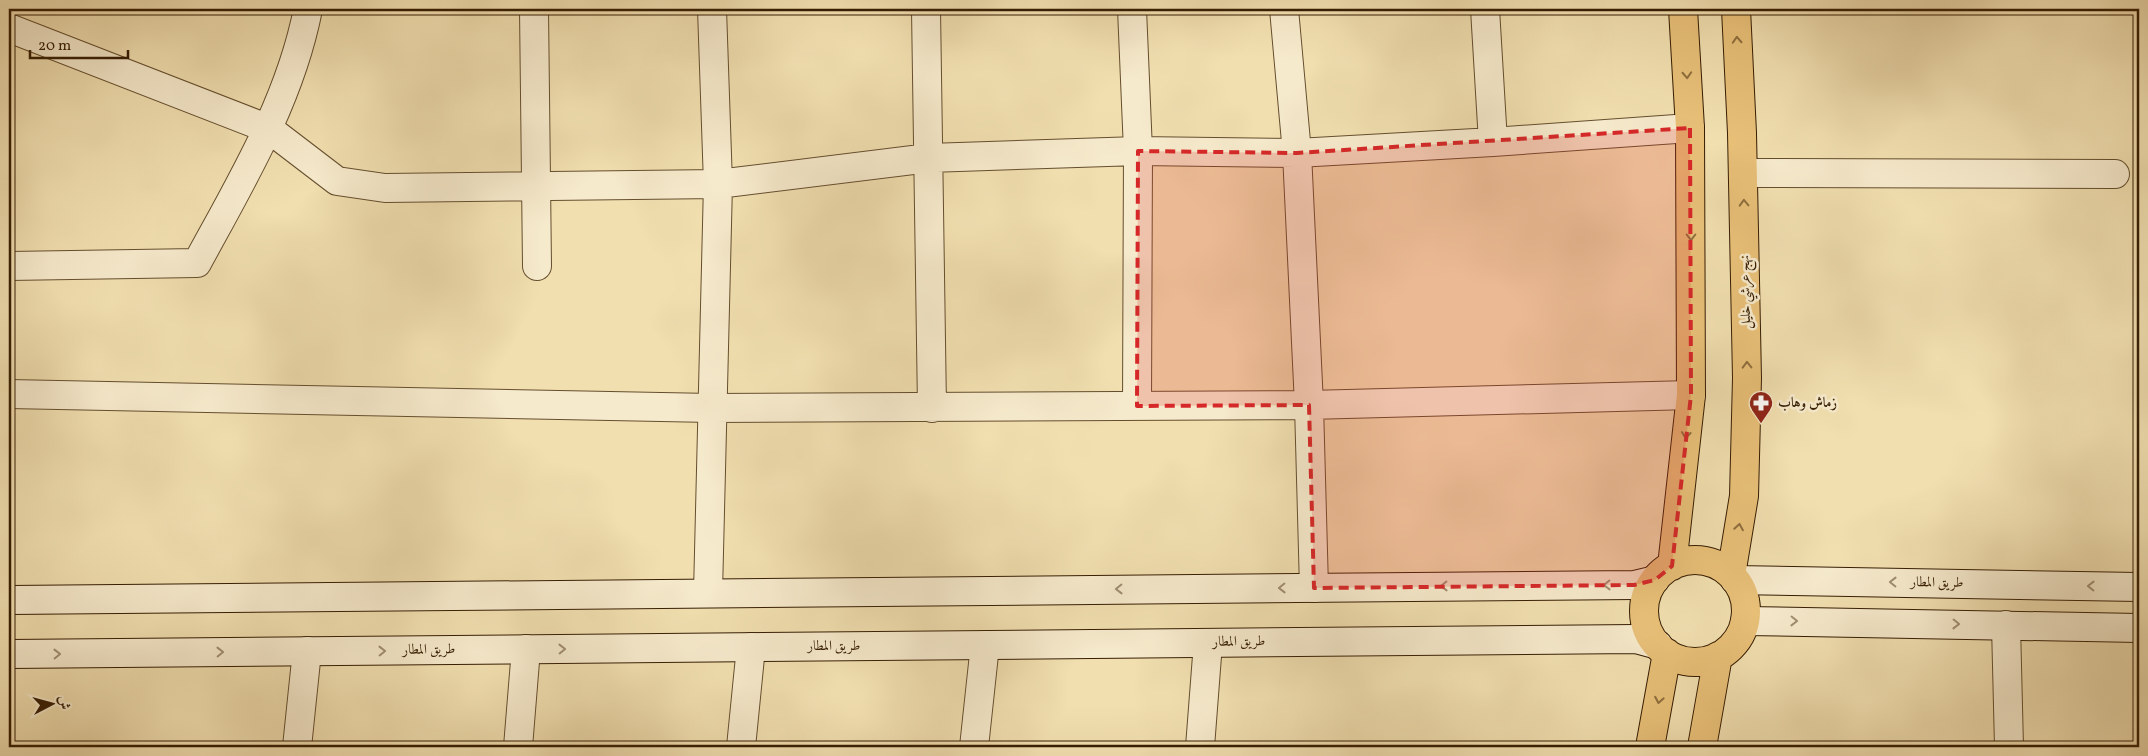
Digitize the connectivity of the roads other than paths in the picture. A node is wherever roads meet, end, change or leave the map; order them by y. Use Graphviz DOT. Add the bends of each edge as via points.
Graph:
graph roads {
  1 [pos="308,9"];
  2 [pos="534,9"];
  3 [pos="712,9"];
  4 [pos="926,9"];
  5 [pos="1132,9"];
  6 [pos="1284,9"];
  7 [pos="1485,9"];
  8 [pos="1684,9"];
  9 [pos="1736,9"];
  10 [pos="9,28"];
  11 [pos="1690,128"];
  12 [pos="269,129"];
  13 [pos="1494,142"];
  14 [pos="1138,151"];
  15 [pos="1297,153"];
  16 [pos="929,158"];
  17 [pos="1743,173"];
  18 [pos="2115,174"];
  19 [pos="718,184"];
  20 [pos="537,186"];
  21 [pos="9,266"];
  22 [pos="537,266"];
  23 [pos="9,394"];
  24 [pos="1691,394"];
  25 [pos="1137,406"];
  26 [pos="1309,406"];
  27 [pos="712,408"];
  28 [pos="932,408"];
  29 [pos="1663,573"];
  30 [pos="1733,578"];
  31 [pos="2006,584"];
  32 [pos="2139,587"];
  33 [pos="1314,588"];
  34 [pos="708,593"];
  35 [pos="9,600"];
  36 [pos="1745,621"];
  37 [pos="2006,625"];
  38 [pos="2139,628"];
  39 [pos="1208,643"];
  40 [pos="985,645"];
  41 [pos="751,647"];
  42 [pos="526,649"];
  43 [pos="1662,649"];
  44 [pos="307,652"];
  45 [pos="9,654"];
  46 [pos="1718,656"];
  47 [pos="297,747"];
  48 [pos="518,747"];
  49 [pos="741,747"];
  50 [pos="974,747"];
  51 [pos="1200,747"];
  52 [pos="1650,747"];
  53 [pos="1702,747"];
  54 [pos="2009,747"];
  1 -- 12 [label="street" via="302,40"];
  2 -- 20 [label="street"];
  3 -- 19 [label="street"];
  4 -- 16 [label="street"];
  5 -- 14 [label="street"];
  6 -- 15 [label="street"];
  7 -- 13 [label="street"];
  8 -- 11 [label="highway, one-way"];
  17 -- 9 [label="highway, نهج عرشي خليل, one-way"];
  10 -- 12 [label="street"];
  11 -- 13 [label="street"];
  11 -- 24 [label="highway, one-way"];
  12 -- 20 [label="street" via="337,181 385,188"];
  12 -- 21 [label="street" via="197,263"];
  13 -- 15 [label="street"];
  14 -- 15 [label="street"];
  14 -- 16 [label="street"];
  14 -- 25 [label="street"];
  15 -- 26 [label="street"];
  16 -- 19 [label="street"];
  16 -- 28 [label="street"];
  17 -- 18 [label="street"];
  30 -- 17 [label="highway, نهج عرشي خليل, one-way" via="1744,496 1747,378"];
  19 -- 20 [label="street"];
  19 -- 27 [label="street"];
  20 -- 22 [label="street"];
  23 -- 27 [label="street"];
  24 -- 26 [label="street"];
  24 -- 29 [label="highway, one-way"];
  25 -- 26 [label="street"];
  25 -- 28 [label="street"];
  26 -- 33 [label="street"];
  27 -- 28 [label="street"];
  27 -- 34 [label="street"];
  29 -- 30 [label="highway" via="1692,560 1703,560 1723,568"];
  29 -- 33 [label="street, one-way" via="1634,585"];
  29 -- 43 [label="highway" via="1650,588 1645,608 1647,628"];
  31 -- 30 [label="street, طريق المطار, one-way"];
  30 -- 36 [label="highway" via="1743,595"];
  32 -- 31 [label="street, طريق المطار, one-way"];
  31 -- 37 [label="street"];
  33 -- 34 [label="street, one-way"];
  34 -- 35 [label="street"];
  36 -- 37 [label="street, one-way"];
  36 -- 46 [label="highway" via="1733,645"];
  37 -- 38 [label="street"];
  37 -- 54 [label="street"];
  39 -- 40 [label="street, طريق المطار"];
  39 -- 43 [label="street, طريق المطار" via="1636,639"];
  39 -- 51 [label="street"];
  40 -- 41 [label="street, طريق المطار"];
  40 -- 50 [label="street"];
  42 -- 41 [label="street, طريق المطار, one-way"];
  41 -- 49 [label="street"];
  44 -- 42 [label="street, طريق المطار, one-way"];
  42 -- 48 [label="street"];
  43 -- 46 [label="highway" via="1675,658 1692,662"];
  43 -- 52 [label="highway, one-way"];
  45 -- 44 [label="street, طريق المطار, one-way"];
  44 -- 47 [label="street"];
  46 -- 53 [label="highway"];
}
